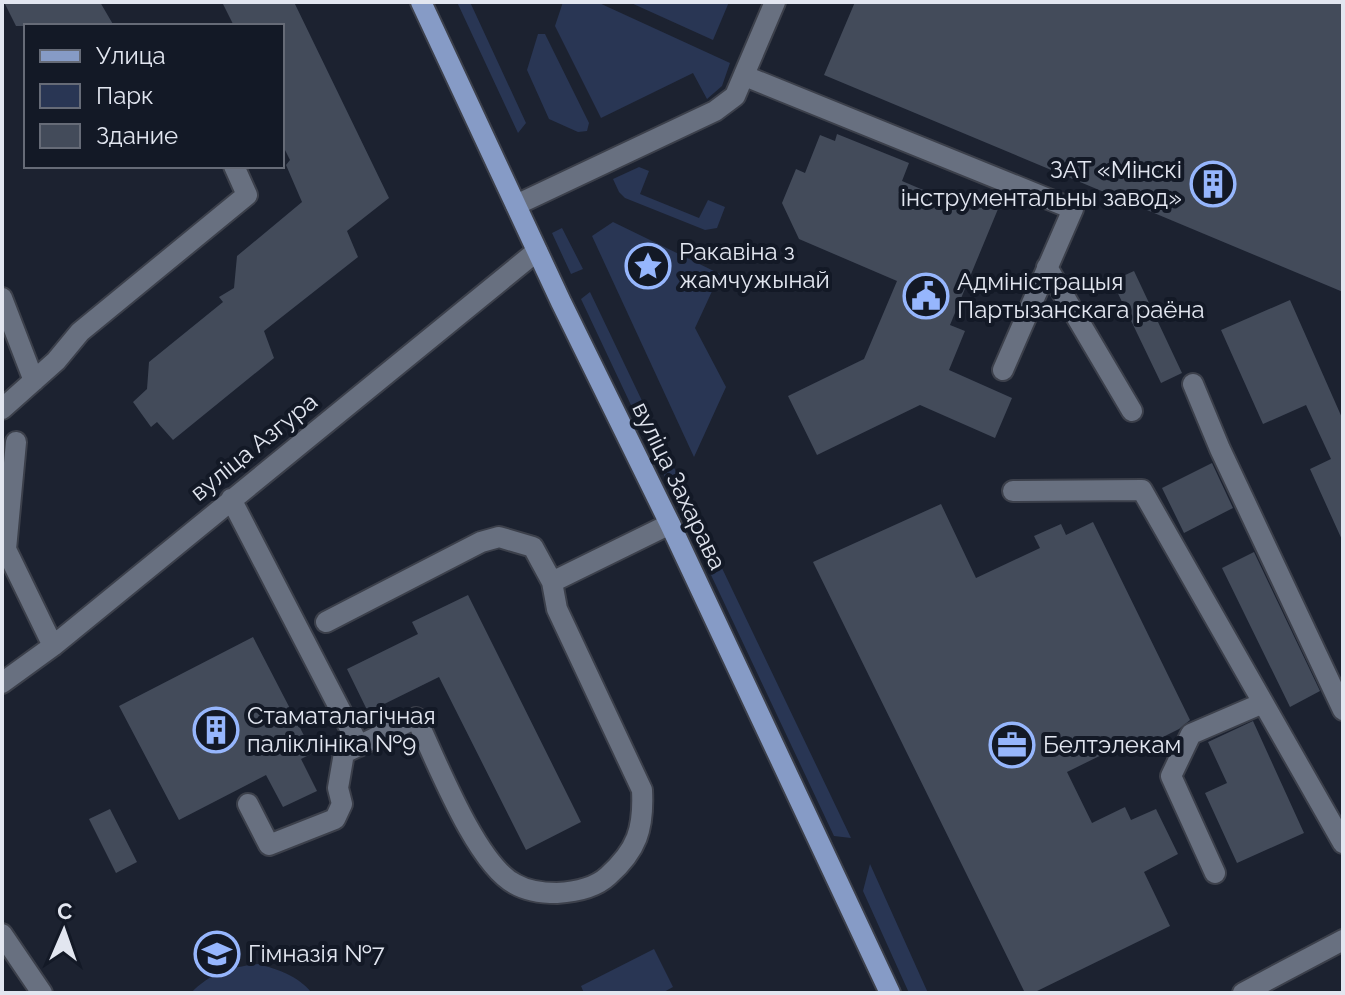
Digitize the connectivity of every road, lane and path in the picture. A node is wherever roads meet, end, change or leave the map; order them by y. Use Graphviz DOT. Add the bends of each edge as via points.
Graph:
graph roads {
  1 [pos="421,2"];
  2 [pos="775,2"];
  3 [pos="745,76"];
  4 [pos="235,168"];
  5 [pos="516,205"];
  6 [pos="537,251"];
  7 [pos="1047,267"];
  8 [pos="2,298"];
  9 [pos="1003,370"];
  10 [pos="34,381"];
  11 [pos="1193,384"];
  12 [pos="2,409"];
  13 [pos="1132,411"];
  14 [pos="16,442"];
  15 [pos="1013,491"];
  16 [pos="231,499"];
  17 [pos="670,524"];
  18 [pos="4,545"];
  19 [pos="552,582"];
  20 [pos="326,622"];
  21 [pos="53,646"];
  22 [pos="2,683"];
  23 [pos="1263,703"];
  24 [pos="1343,710"];
  25 [pos="359,746"];
  26 [pos="248,804"];
  27 [pos="1343,843"];
  28 [pos="1215,873"];
  29 [pos="2,934"];
  30 [pos="1343,940"];
  31 [pos="42,993"];
  32 [pos="890,993"];
  33 [pos="1243,993"];
  1 -- 5 [label="main road, вуліца Захарава"];
  2 -- 3 [label="street"];
  3 -- 5 [label="street" via="735,96 715,111"];
  3 -- 7 [label="street" via="1073,209"];
  4 -- 10 [label="street" via="247,195 80,332"];
  5 -- 6 [label="main road, вуліца Захарава"];
  6 -- 16 [label="street, вуліца Азгура"];
  6 -- 17 [label="main road, вуліца Захарава"];
  7 -- 9 [label="street"];
  7 -- 13 [label="street"];
  8 -- 10 [label="street"];
  10 -- 12 [label="street"];
  11 -- 24 [label="street"];
  14 -- 18 [label="street"];
  15 -- 23 [label="street" via="1142,490"];
  16 -- 21 [label="street, вуліца Азгура"];
  16 -- 25 [label="street"];
  17 -- 19 [label="street"];
  17 -- 32 [label="main road, вуліца Захарава"];
  18 -- 21 [label="street"];
  19 -- 20 [label="street" via="533,547 499,537"];
  19 -- 25 [label="street" via="557,609 642,790 644,815 638,838 624,862 602,881 574,892 543,893 515,884 490,863 416,718"];
  21 -- 22 [label="street, вуліца Азгура"];
  23 -- 27 [label="street"];
  23 -- 28 [label="street" via="1191,734 1171,776"];
  25 -- 26 [label="street" via="344,753 338,788 342,804 335,819 269,845"];
  29 -- 31 [label="street"];
  30 -- 33 [label="street"];
}
